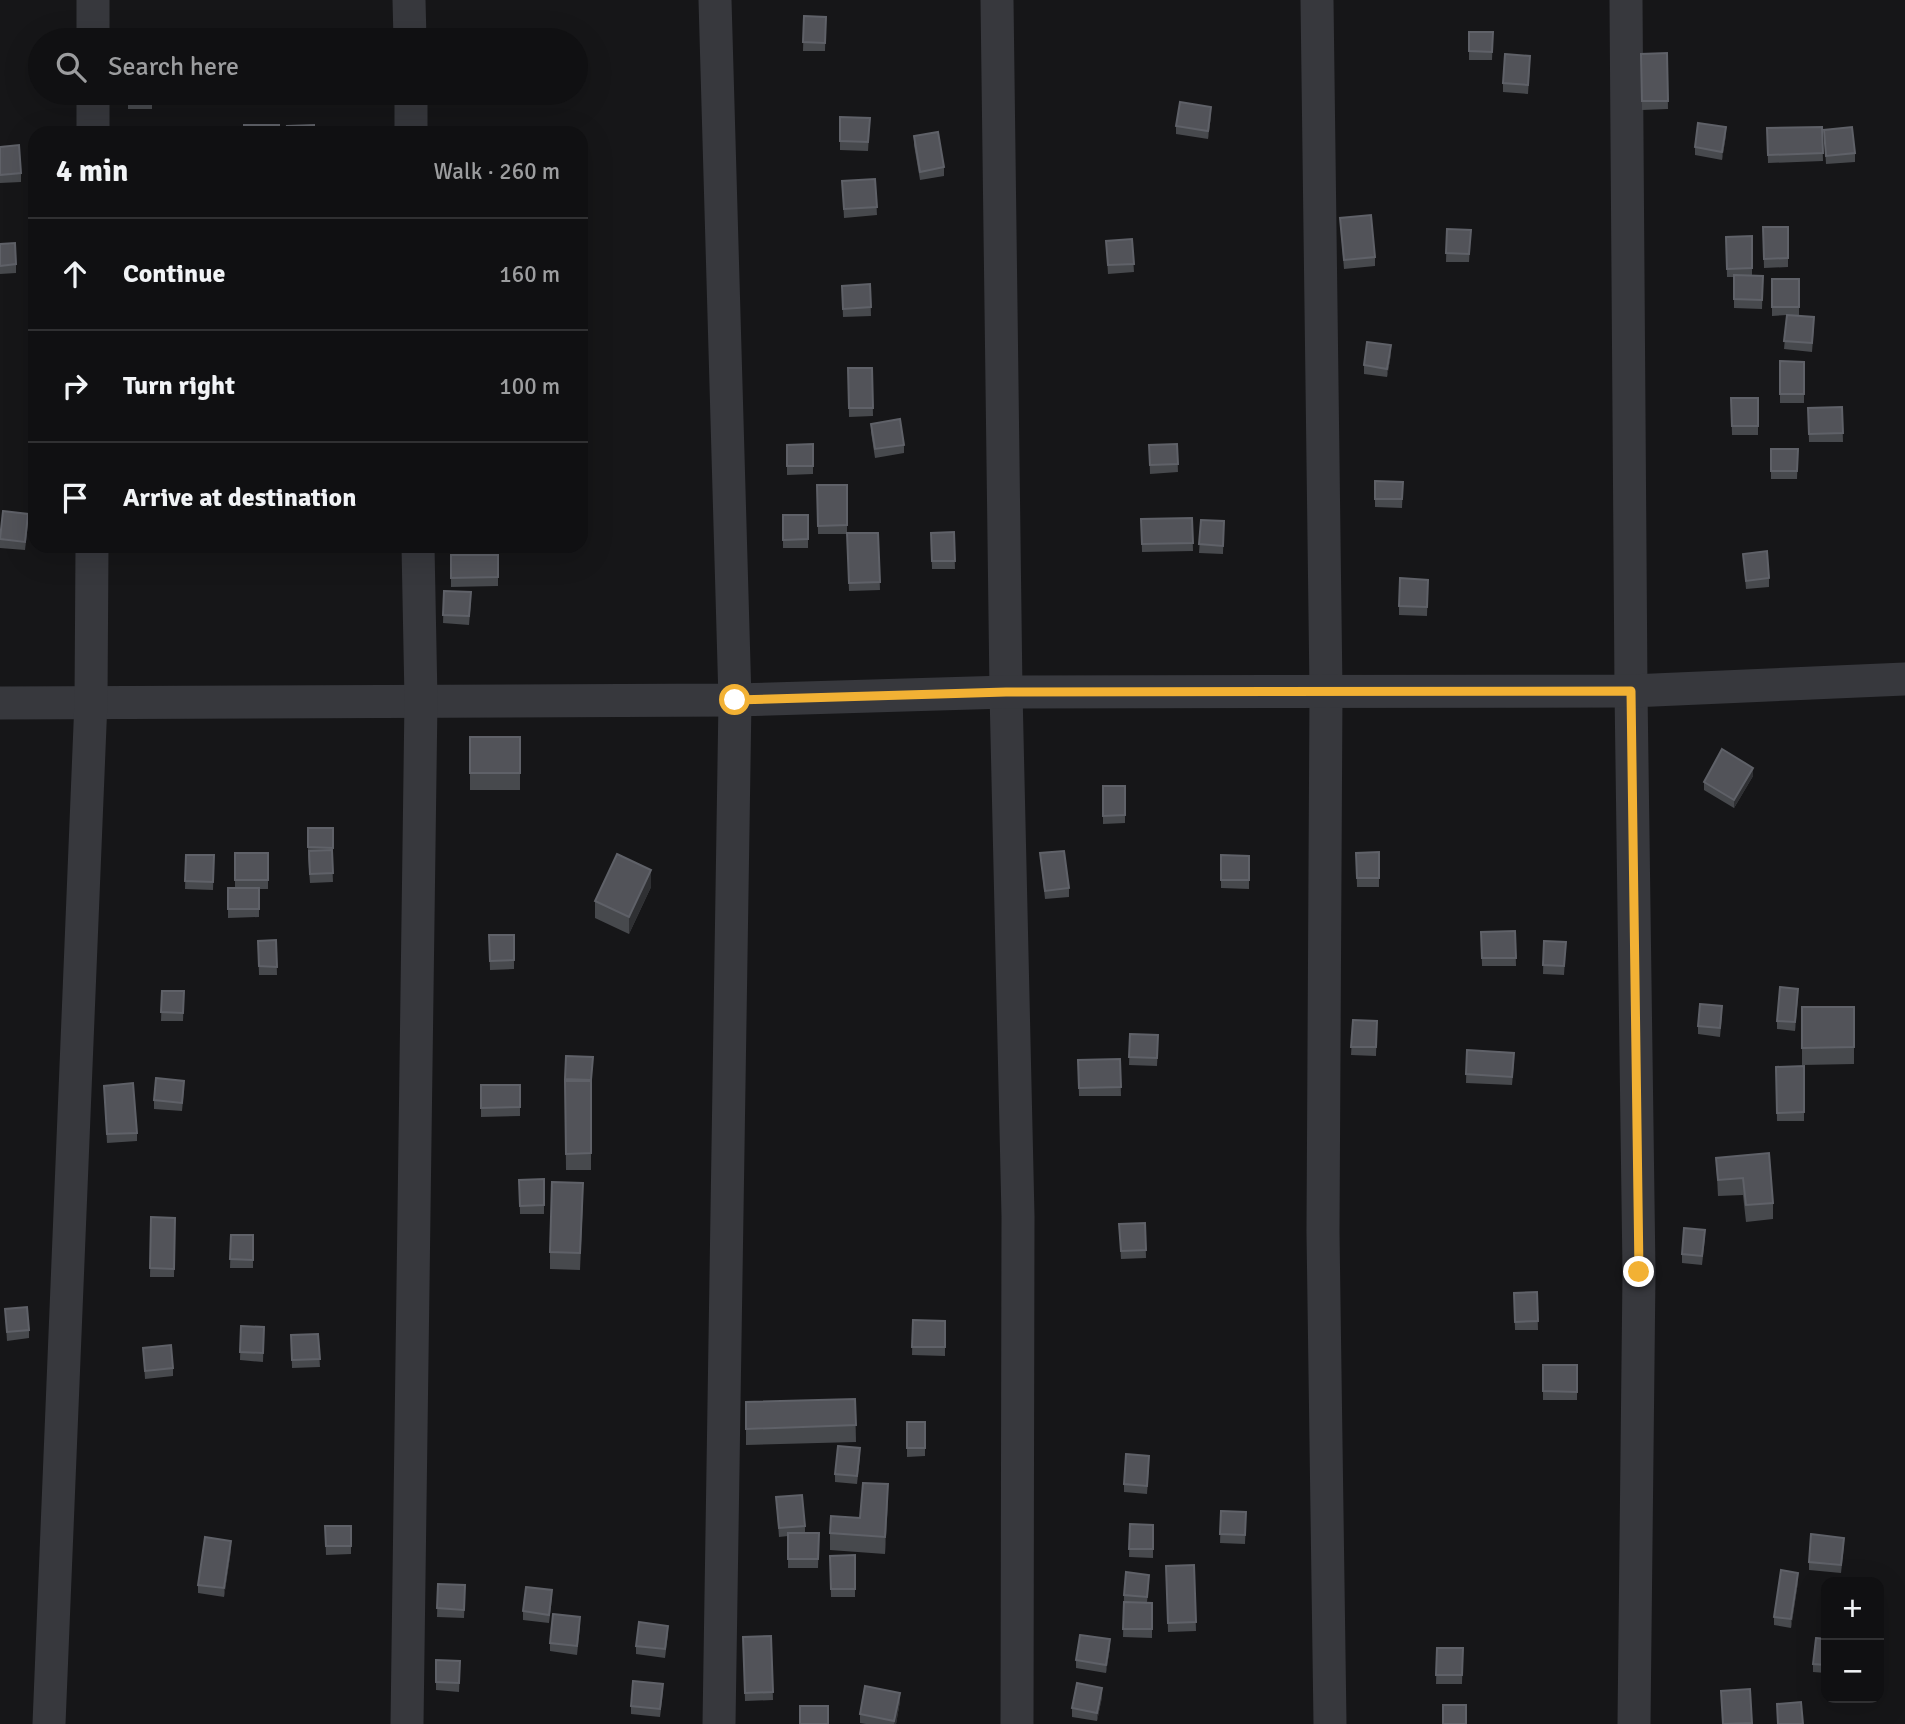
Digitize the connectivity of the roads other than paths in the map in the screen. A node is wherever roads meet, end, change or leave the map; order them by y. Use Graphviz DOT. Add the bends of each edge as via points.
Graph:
graph roads {
  1 [pos="93,0"];
  2 [pos="409,0"];
  3 [pos="715,0"];
  4 [pos="997,0"];
  5 [pos="1317,0"];
  6 [pos="1626,0"];
  7 [pos="93,28"];
  8 [pos="410,28"];
  9 [pos="93,105"];
  10 [pos="411,105"];
  11 [pos="93,126"];
  12 [pos="411,126"];
  13 [pos="92,553"];
  14 [pos="418,553"];
  15 [pos="1905,679"];
  16 [pos="1326,691"];
  17 [pos="1631,691"];
  18 [pos="1006,692"];
  19 [pos="421,700"];
  20 [pos="735,700"];
  21 [pos="91,701"];
  22 [pos="0,703"];
  23 [pos="49,1724"];
  24 [pos="407,1724"];
  25 [pos="719,1724"];
  26 [pos="1017,1724"];
  27 [pos="1330,1724"];
  28 [pos="1634,1724"];
  1 -- 7 [label="street"];
  2 -- 8 [label="street"];
  3 -- 20 [label="street"];
  4 -- 18 [label="street"];
  5 -- 16 [label="street"];
  6 -- 17 [label="street"];
  9 -- 11 [label="street"];
  10 -- 12 [label="street"];
  13 -- 21 [label="street"];
  14 -- 19 [label="street"];
  15 -- 17 [label="street"];
  16 -- 17 [label="street"];
  16 -- 18 [label="street"];
  16 -- 27 [label="street" via="1323,1233"];
  17 -- 28 [label="street" via="1639,1272"];
  18 -- 20 [label="street"];
  18 -- 26 [label="street" via="1018,1216"];
  19 -- 20 [label="street"];
  19 -- 21 [label="street"];
  19 -- 24 [label="street"];
  20 -- 25 [label="street"];
  21 -- 22 [label="street"];
  21 -- 23 [label="street"];
}
